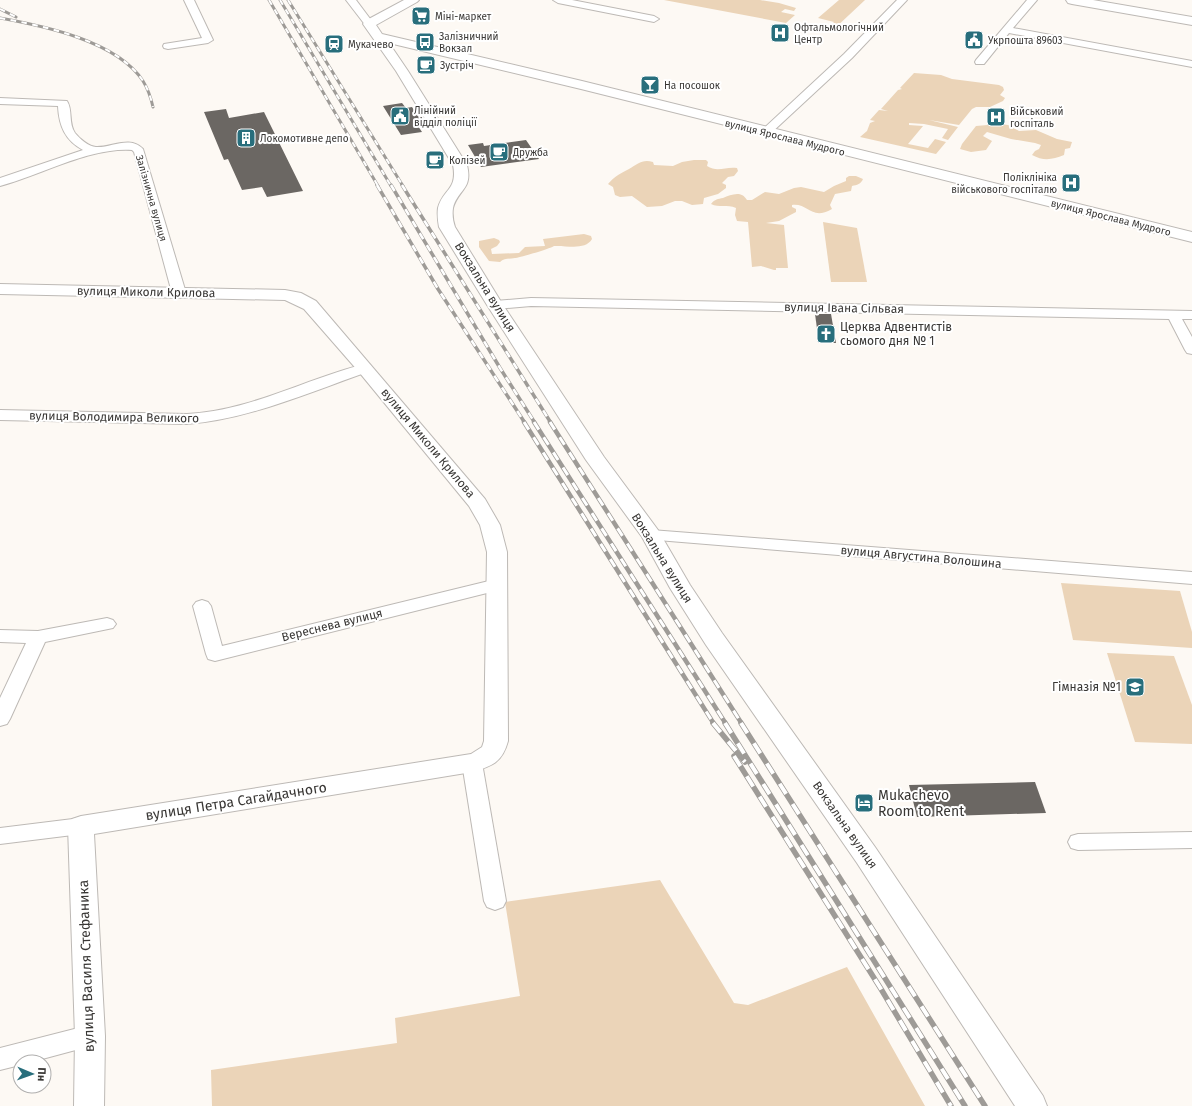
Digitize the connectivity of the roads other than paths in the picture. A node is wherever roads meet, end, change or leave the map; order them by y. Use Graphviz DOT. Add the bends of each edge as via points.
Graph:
graph roads {
  1 [pos="189,0"];
  2 [pos="351,0"];
  3 [pos="413,0"];
  4 [pos="558,0"];
  5 [pos="902,0"];
  6 [pos="1032,0"];
  7 [pos="1072,0"];
  8 [pos="654,19"];
  9 [pos="1192,21"];
  10 [pos="369,24"];
  11 [pos="1007,30"];
  12 [pos="378,37"];
  13 [pos="168,46"];
  14 [pos="980,62"];
  15 [pos="1192,64"];
  16 [pos="0,101"];
  17 [pos="766,132"];
  18 [pos="93,151"];
  19 [pos="0,182"];
  20 [pos="1192,237"];
  21 [pos="0,289"];
  22 [pos="179,293"];
  23 [pos="495,305"];
  24 [pos="1173,314"];
  25 [pos="1192,315"];
  26 [pos="1192,350"];
  27 [pos="365,368"];
  28 [pos="0,415"];
  29 [pos="651,535"];
  30 [pos="1192,578"];
  31 [pos="497,585"];
  32 [pos="202,606"];
  33 [pos="107,624"];
  34 [pos="0,636"];
  35 [pos="38,637"];
  36 [pos="0,719"];
  37 [pos="472,763"];
  38 [pos="81,826"];
  39 [pos="0,836"];
  40 [pos="1192,840"];
  41 [pos="1078,842"];
  42 [pos="495,901"];
  43 [pos="90,1036"];
  44 [pos="0,1059"];
  45 [pos="89,1106"];
  46 [pos="1032,1106"];
  1 -- 13 [label="street" via="208,40"];
  2 -- 10 [label="street, Вокзальна вулиця"];
  3 -- 10 [label="street"];
  4 -- 8 [label="street"];
  5 -- 17 [label="street" via="848,56"];
  6 -- 11 [label="street"];
  7 -- 9 [label="main road"];
  10 -- 12 [label="street, Вокзальна вулиця"];
  11 -- 14 [label="street"];
  11 -- 15 [label="street"];
  12 -- 17 [label="street, вулиця Ярослава Мудрого"];
  12 -- 23 [label="street, Вокзальна вулиця" via="460,165 463,179 445,206 445,220"];
  16 -- 18 [label="street" via="63,103 66,130 75,141"];
  17 -- 20 [label="street, вулиця Ярослава Мудрого"];
  18 -- 19 [label="street, Залізнична вулиця"];
  18 -- 22 [label="street, Залізнична вулиця" via="122,146 135,147 139,151"];
  21 -- 22 [label="street, вулиця Миколи Крилова"];
  22 -- 27 [label="street, вулиця Миколи Крилова" via="295,297 310,305"];
  23 -- 24 [label="street, вулиця Івана Сільвая" via="531,302"];
  23 -- 29 [label="street, Вокзальна вулиця" via="596,460"];
  24 -- 25 [label="street, вулиця Івана Сільвая"];
  24 -- 26 [label="street"];
  27 -- 28 [label="street, вулиця Володимира Великого" via="240,411 205,418"];
  27 -- 31 [label="street, вулиця Миколи Крилова" via="485,513 497,552"];
  29 -- 30 [label="street, вулиця Августина Волошина"];
  29 -- 46 [label="street, Вокзальна вулиця" via="714,639 866,855"];
  31 -- 32 [label="street, Вереснева вулиця" via="215,654"];
  31 -- 37 [label="street, вулиця Миколи Крилова" via="496,741 494,750 487,758"];
  33 -- 35 [label="street"];
  34 -- 35 [label="street"];
  35 -- 36 [label="street"];
  37 -- 38 [label="street, вулиця Петра Сагайдачного"];
  37 -- 42 [label="street"];
  38 -- 39 [label="street, вулиця Петра Сагайдачного"];
  38 -- 43 [label="street, вулиця Василя Стефаника"];
  40 -- 41 [label="street"];
  43 -- 44 [label="street"];
  43 -- 45 [label="street, вулиця Василя Стефаника"];
}
